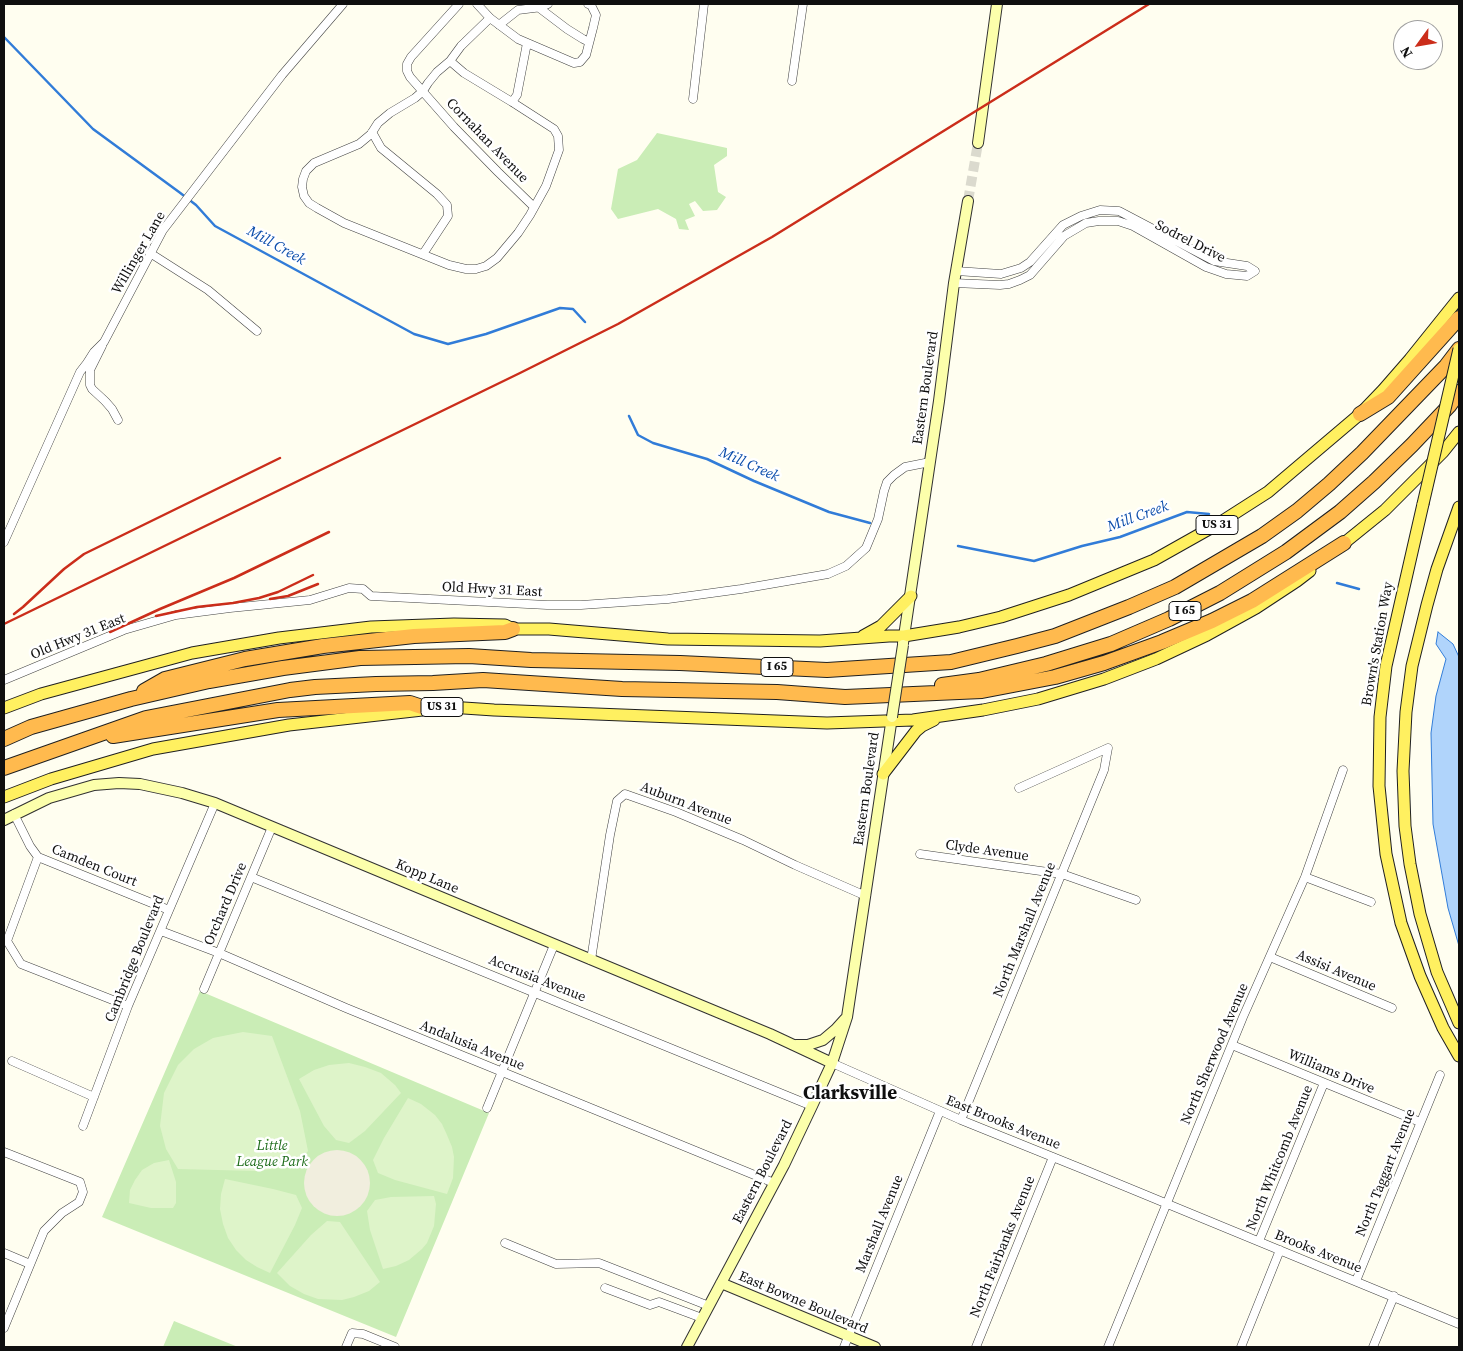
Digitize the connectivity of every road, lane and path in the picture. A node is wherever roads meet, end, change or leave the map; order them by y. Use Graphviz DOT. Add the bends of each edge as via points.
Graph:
graph roads {
  1 [pos="342,4"];
  2 [pos="459,4"];
  3 [pos="477,4"];
  4 [pos="548,4"];
  5 [pos="588,4"];
  6 [pos="704,4"];
  7 [pos="803,4"];
  8 [pos="997,4"];
  9 [pos="532,6"];
  10 [pos="516,7"];
  11 [pos="490,18"];
  12 [pos="499,25"];
  13 [pos="589,42"];
  14 [pos="527,43"];
  15 [pos="450,61"];
  16 [pos="792,81"];
  17 [pos="423,91"];
  18 [pos="693,99"];
  19 [pos="512,102"];
  20 [pos="372,132"];
  21 [pos="978,143"];
  22 [pos="968,201"];
  23 [pos="534,207"];
  24 [pos="150,253"];
  25 [pos="423,254"];
  26 [pos="956,271"];
  27 [pos="954,283"];
  28 [pos="1459,298"];
  29 [pos="1459,318"];
  30 [pos="257,331"];
  31 [pos="104,342"];
  32 [pos="1459,349"];
  33 [pos="1459,392"];
  34 [pos="1360,414"];
  35 [pos="118,420"];
  36 [pos="1459,432"];
  37 [pos="930,462"];
  38 [pos="1459,506"];
  39 [pos="4,542"];
  40 [pos="1344,543"];
  41 [pos="911,596"];
  42 [pos="513,629"];
  43 [pos="858,639"];
  44 [pos="904,641"];
  45 [pos="4,680"];
  46 [pos="845,697"];
  47 [pos="131,699"];
  48 [pos="4,708"];
  49 [pos="428,709"];
  50 [pos="941,716"];
  51 [pos="891,719"];
  52 [pos="4,739"];
  53 [pos="78,742"];
  54 [pos="4,768"];
  55 [pos="1343,770"];
  56 [pos="883,774"];
  57 [pos="1019,788"];
  58 [pos="4,797"];
  59 [pos="215,803"];
  60 [pos="14,814"];
  61 [pos="4,820"];
  62 [pos="272,827"];
  63 [pos="920,854"];
  64 [pos="38,858"];
  65 [pos="1062,874"];
  66 [pos="251,877"];
  67 [pos="1305,877"];
  68 [pos="866,896"];
  69 [pos="1136,900"];
  70 [pos="1371,902"];
  71 [pos="169,910"];
  72 [pos="161,931"];
  73 [pos="554,945"];
  74 [pos="219,953"];
  75 [pos="1270,957"];
  76 [pos="591,960"];
  77 [pos="204,990"];
  78 [pos="535,992"];
  79 [pos="128,1006"];
  80 [pos="1392,1008"];
  81 [pos="847,1017"];
  82 [pos="1459,1023"];
  83 [pos="794,1045"];
  84 [pos="1232,1045"];
  85 [pos="1459,1056"];
  86 [pos="12,1061"];
  87 [pos="832,1063"];
  88 [pos="502,1072"];
  89 [pos="1440,1075"];
  90 [pos="1324,1083"];
  91 [pos="94,1096"];
  92 [pos="812,1106"];
  93 [pos="487,1108"];
  94 [pos="940,1111"];
  95 [pos="961,1120"];
  96 [pos="1420,1122"];
  97 [pos="83,1126"];
  98 [pos="4,1152"];
  99 [pos="1053,1157"];
  100 [pos="774,1183"];
  101 [pos="1166,1203"];
  102 [pos="1259,1241"];
  103 [pos="505,1243"];
  104 [pos="1280,1250"];
  105 [pos="4,1253"];
  106 [pos="30,1264"];
  107 [pos="1356,1281"];
  108 [pos="721,1283"];
  109 [pos="605,1288"];
  110 [pos="1394,1296"];
  111 [pos="709,1306"];
  112 [pos="702,1318"];
  113 [pos="1459,1324"];
  114 [pos="4,1328"];
  115 [pos="848,1336"];
  116 [pos="346,1347"];
  117 [pos="395,1347"];
  118 [pos="687,1347"];
  119 [pos="844,1347"];
  120 [pos="874,1347"];
  121 [pos="976,1347"];
  122 [pos="1108,1347"];
  123 [pos="1241,1347"];
  124 [pos="1373,1347"];
  1 -- 24 [label="street, Willinger Lane" via="282,75 177,212"];
  2 -- 17 [label="street, Cornahan Avenue" via="407,64 410,77"];
  3 -- 11 [label="street"];
  4 -- 9 [label="street"];
  5 -- 13 [label="street" via="596,15"];
  6 -- 18 [label="street"];
  7 -- 16 [label="street"];
  8 -- 21 [label="main road"];
  9 -- 10 [label="street"];
  9 -- 13 [label="street"];
  10 -- 12 [label="street"];
  11 -- 12 [label="street"];
  11 -- 15 [label="street, Cornahan Avenue"];
  12 -- 14 [label="street"];
  13 -- 14 [label="street" via="586,55 574,63"];
  14 -- 19 [label="street" via="517,95"];
  15 -- 17 [label="street, Cornahan Avenue"];
  15 -- 19 [label="street, Cornahan Avenue"];
  17 -- 20 [label="street, Cornahan Avenue" via="390,113"];
  17 -- 23 [label="street, Cornahan Avenue"];
  19 -- 23 [label="street, Cornahan Avenue" via="554,129 558,136 559,150 554,169"];
  20 -- 25 [label="street" via="381,148 447,205 448,216"];
  20 -- 25 [label="street, Cornahan Avenue" via="359,144 314,163 303,179 304,196 317,208 344,222"];
  22 -- 26 [label="main road, Eastern Boulevard"];
  23 -- 25 [label="street, Cornahan Avenue" via="518,233 486,266 466,269"];
  24 -- 30 [label="street" via="208,290"];
  24 -- 31 [label="street, Willinger Lane"];
  26 -- 27 [label="main road, Eastern Boulevard"];
  26 -- 27 [label="street, Sodrel Drive" via="1001,274 1021,268 1063,226 1100,210 1119,211 1214,261 1247,266 1255,271 1248,276 1226,274 1206,267 1133,226 1099,220 1086,223 1064,236 1030,274 1020,280 1000,285"];
  27 -- 37 [label="main road, Eastern Boulevard"];
  28 -- 34 [label="main road, US 31"];
  29 -- 34 [label="highway" via="1388,397"];
  31 -- 35 [label="street" via="90,370 90,385"];
  31 -- 39 [label="street, Willinger Lane" via="80,372"];
  32 -- 47 [label="highway, I 65" via="1362,453 1297,512 1262,536 1176,587 1064,632 1017,646 950,662 827,670 469,656 360,658 274,669"];
  32 -- 85 [label="main road, Brown's Station Way, bridge" via="1386,666 1380,717 1379,786 1386,854 1401,923 1420,976"];
  33 -- 46 [label="highway, I 65" via="1412,445 1340,512 1286,552 1220,593 1169,619 1111,644 980,680"];
  34 -- 44 [label="main road, US 31" via="1268,492 1154,560 1069,595 1001,617"];
  36 -- 40 [label="main road, US 31" via="1385,510"];
  37 -- 41 [label="main road, Eastern Boulevard"];
  37 -- 45 [label="street, Old Hwy 31 East" via="905,467 887,482 866,548 846,566 828,574 668,599 581,605 371,596 363,589 349,588 310,600 176,615 124,630"];
  38 -- 82 [label="main road" via="1437,569 1416,649 1406,712 1403,771 1410,864 1420,914 1438,972"];
  40 -- 46 [label="highway" via="1252,601 1212,621 1104,663 1055,677 982,691"];
  40 -- 50 [label="main road, US 31" via="1297,581 1256,608 1156,659 1038,699"];
  41 -- 43 [label="main road" via="881,626"];
  41 -- 44 [label="main road, Eastern Boulevard"];
  42 -- 43 [label="main road, US 31" via="668,639"];
  42 -- 47 [label="highway" via="323,646 245,659 166,679"];
  42 -- 48 [label="main road, US 31" via="505,625 454,624 370,628 279,638 192,653 41,694"];
  43 -- 44 [label="main road, US 31"];
  44 -- 51 [label="main road, Eastern Boulevard, bridge"];
  46 -- 53 [label="highway, I 65" via="483,680 358,685 290,690 191,708 146,718"];
  47 -- 52 [label="highway, I 65" via="31,727"];
  49 -- 51 [label="main road, US 31" via="449,707 827,723"];
  49 -- 53 [label="highway" via="410,703 278,710"];
  49 -- 58 [label="main road, US 31" via="289,725 153,749 51,779"];
  50 -- 51 [label="main road, US 31"];
  50 -- 56 [label="main road" via="916,732"];
  51 -- 56 [label="main road, Eastern Boulevard"];
  53 -- 54 [label="highway, I 65"];
  55 -- 67 [label="street, North Sherwood Avenue"];
  56 -- 68 [label="main road, Eastern Boulevard"];
  57 -- 65 [label="street, North Marshall Avenue" via="1108,748 1104,770"];
  59 -- 60 [label="main road, Kopp Lane" via="164,788 119,783 70,791"];
  59 -- 62 [label="main road, Kopp Lane"];
  59 -- 71 [label="street, Cambridge Boulevard"];
  60 -- 61 [label="main road, Kopp Lane"];
  60 -- 64 [label="street"];
  62 -- 66 [label="street, Orchard Drive"];
  62 -- 73 [label="main road, Kopp Lane"];
  63 -- 65 [label="street, Clyde Avenue"];
  64 -- 71 [label="street, Camden Court"];
  64 -- 79 [label="street" via="7,941 21,964"];
  65 -- 69 [label="street, Clyde Avenue"];
  65 -- 95 [label="street, North Marshall Avenue"];
  66 -- 74 [label="street, Orchard Drive"];
  66 -- 78 [label="street, Accrusia Avenue"];
  67 -- 70 [label="street"];
  67 -- 75 [label="street, North Sherwood Avenue"];
  68 -- 76 [label="street, Auburn Avenue" via="685,815 625,794 617,801 610,835"];
  68 -- 81 [label="main road, Eastern Boulevard"];
  71 -- 72 [label="street, Cambridge Boulevard"];
  72 -- 74 [label="street, Andalusia Avenue"];
  72 -- 79 [label="street, Cambridge Boulevard"];
  73 -- 76 [label="main road, Kopp Lane"];
  73 -- 78 [label="street"];
  74 -- 77 [label="street, Orchard Drive"];
  74 -- 88 [label="street, Andalusia Avenue"];
  75 -- 80 [label="street, Assisi Avenue"];
  75 -- 84 [label="street, North Sherwood Avenue"];
  76 -- 83 [label="main road, Kopp Lane"];
  78 -- 88 [label="street"];
  78 -- 92 [label="street, Accrusia Avenue"];
  79 -- 91 [label="street, Cambridge Boulevard"];
  81 -- 83 [label="main road" via="823,1040"];
  81 -- 87 [label="main road, Eastern Boulevard"];
  83 -- 87 [label="main road, Kopp Lane"];
  84 -- 90 [label="street, Williams Drive"];
  84 -- 101 [label="street, North Sherwood Avenue"];
  86 -- 91 [label="street"];
  87 -- 92 [label="main road, Eastern Boulevard"];
  87 -- 94 [label="street, East Brooks Avenue"];
  88 -- 93 [label="street"];
  88 -- 100 [label="street, Andalusia Avenue"];
  89 -- 96 [label="street, North Taggart Avenue"];
  90 -- 96 [label="street, Williams Drive"];
  90 -- 102 [label="street, North Whitcomb Avenue"];
  91 -- 97 [label="street, Cambridge Boulevard"];
  92 -- 100 [label="main road, Eastern Boulevard"];
  94 -- 95 [label="street, East Brooks Avenue"];
  94 -- 115 [label="street, Marshall Avenue"];
  95 -- 99 [label="street, East Brooks Avenue"];
  96 -- 107 [label="street, North Taggart Avenue"];
  98 -- 106 [label="street" via="80,1182 83,1192 79,1202 62,1213 44,1232"];
  99 -- 101 [label="street, East Brooks Avenue"];
  99 -- 121 [label="street, North Fairbanks Avenue"];
  100 -- 108 [label="main road, Eastern Boulevard"];
  101 -- 102 [label="street, Brooks Avenue"];
  101 -- 122 [label="street, North Sherwood Avenue"];
  102 -- 104 [label="street, Brooks Avenue"];
  103 -- 111 [label="street" via="556,1264 598,1263"];
  104 -- 107 [label="street, Brooks Avenue"];
  104 -- 123 [label="street"];
  105 -- 106 [label="street"];
  106 -- 114 [label="street"];
  107 -- 110 [label="street, Brooks Avenue"];
  108 -- 111 [label="main road, Eastern Boulevard"];
  108 -- 115 [label="main road, East Bowne Boulevard"];
  109 -- 112 [label="street" via="650,1305 659,1302"];
  110 -- 113 [label="street, Brooks Avenue"];
  110 -- 124 [label="street"];
  111 -- 112 [label="main road, Eastern Boulevard"];
  112 -- 118 [label="main road, Eastern Boulevard"];
  115 -- 119 [label="street, Marshall Avenue"];
  115 -- 120 [label="main road, East Bowne Boulevard"];
  116 -- 117 [label="street" via="352,1334 363,1334"];
}
